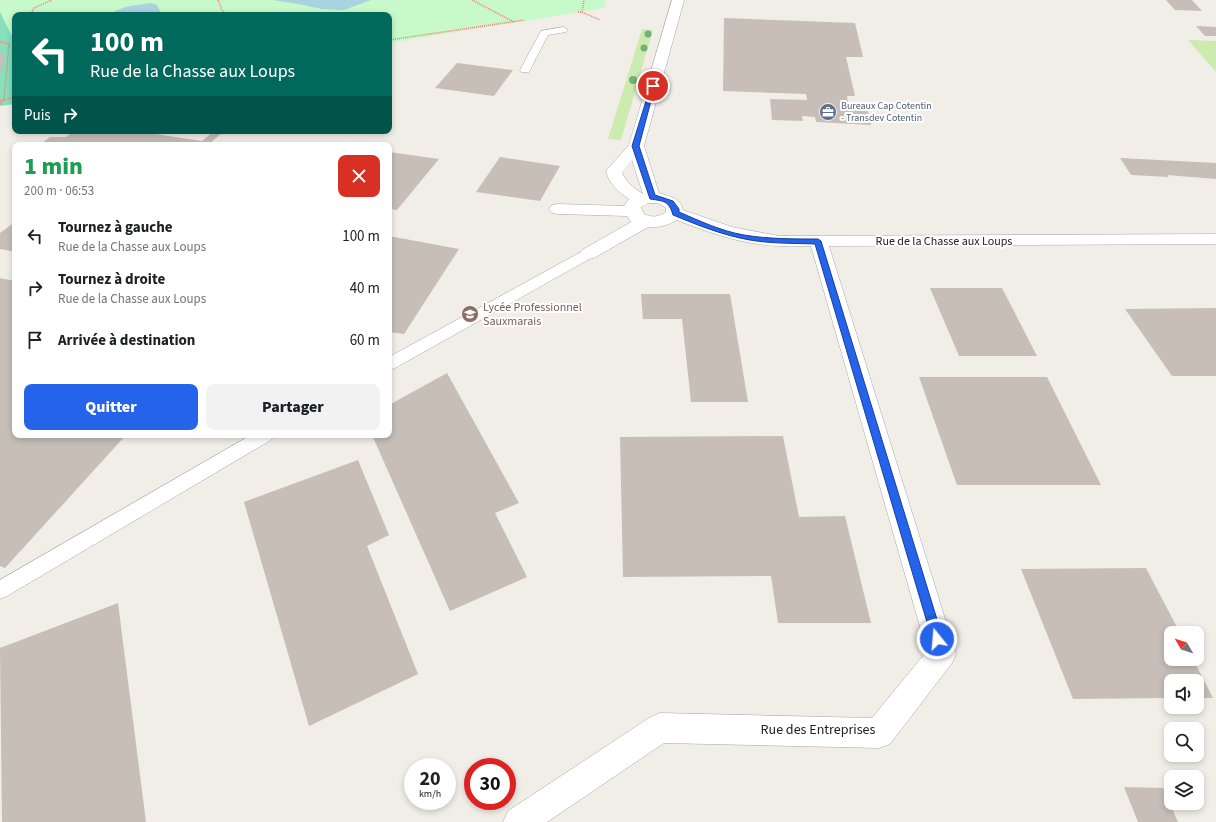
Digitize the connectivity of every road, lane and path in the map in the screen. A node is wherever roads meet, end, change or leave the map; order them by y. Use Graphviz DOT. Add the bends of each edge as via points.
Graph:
graph roads {
  1 [pos="52,0"];
  2 [pos="218,0"];
  3 [pos="472,0"];
  4 [pos="584,0"];
  5 [pos="678,0"];
  6 [pos="32,12"];
  7 [pos="224,12"];
  8 [pos="582,12"];
  9 [pos="575,13"];
  10 [pos="529,20"];
  11 [pos="600,20"];
  12 [pos="514,22"];
  13 [pos="563,30"];
  14 [pos="392,40"];
  15 [pos="0,42"];
  16 [pos="525,70"];
  17 [pos="12,98"];
  18 [pos="4,99"];
  19 [pos="0,101"];
  20 [pos="0,105"];
  21 [pos="636,146"];
  22 [pos="558,208"];
  23 [pos="642,208"];
  24 [pos="675,214"];
  25 [pos="1216,240"];
  26 [pos="818,241"];
  27 [pos="588,254"];
  28 [pos="392,362"];
  29 [pos="260,438"];
  30 [pos="0,590"];
  31 [pos="520,822"];
  1 -- 6 [label="path" via="34,8"];
  2 -- 7 [label="path"];
  3 -- 12 [label="path" via="479,6"];
  4 -- 8 [label="path"];
  5 -- 21 [label="street"];
  8 -- 9 [label="path"];
  8 -- 11 [label="path"];
  10 -- 12 [label="path"];
  12 -- 14 [label="path"];
  13 -- 16 [label="lane" via="544,33"];
  15 -- 18 [label="path" via="8,44"];
  17 -- 18 [label="path"];
  18 -- 19 [label="path"];
  18 -- 20 [label="path"];
  21 -- 23 [label="street"];
  21 -- 23 [label="street" via="614,171 614,177"];
  22 -- 23 [label="street"];
  23 -- 24 [label="street" via="660,222"];
  23 -- 24 [label="street" via="659,198 670,202 676,209"];
  23 -- 27 [label="street"];
  24 -- 26 [label="street, Rue de la Chasse aux Loups" via="742,236 780,241"];
  25 -- 26 [label="street, Rue de la Chasse aux Loups"];
  26 -- 31 [label="street, Rue des Entreprises" via="942,654 879,733 660,728"];
  27 -- 28 [label="lane"];
  29 -- 30 [label="lane"];
}
